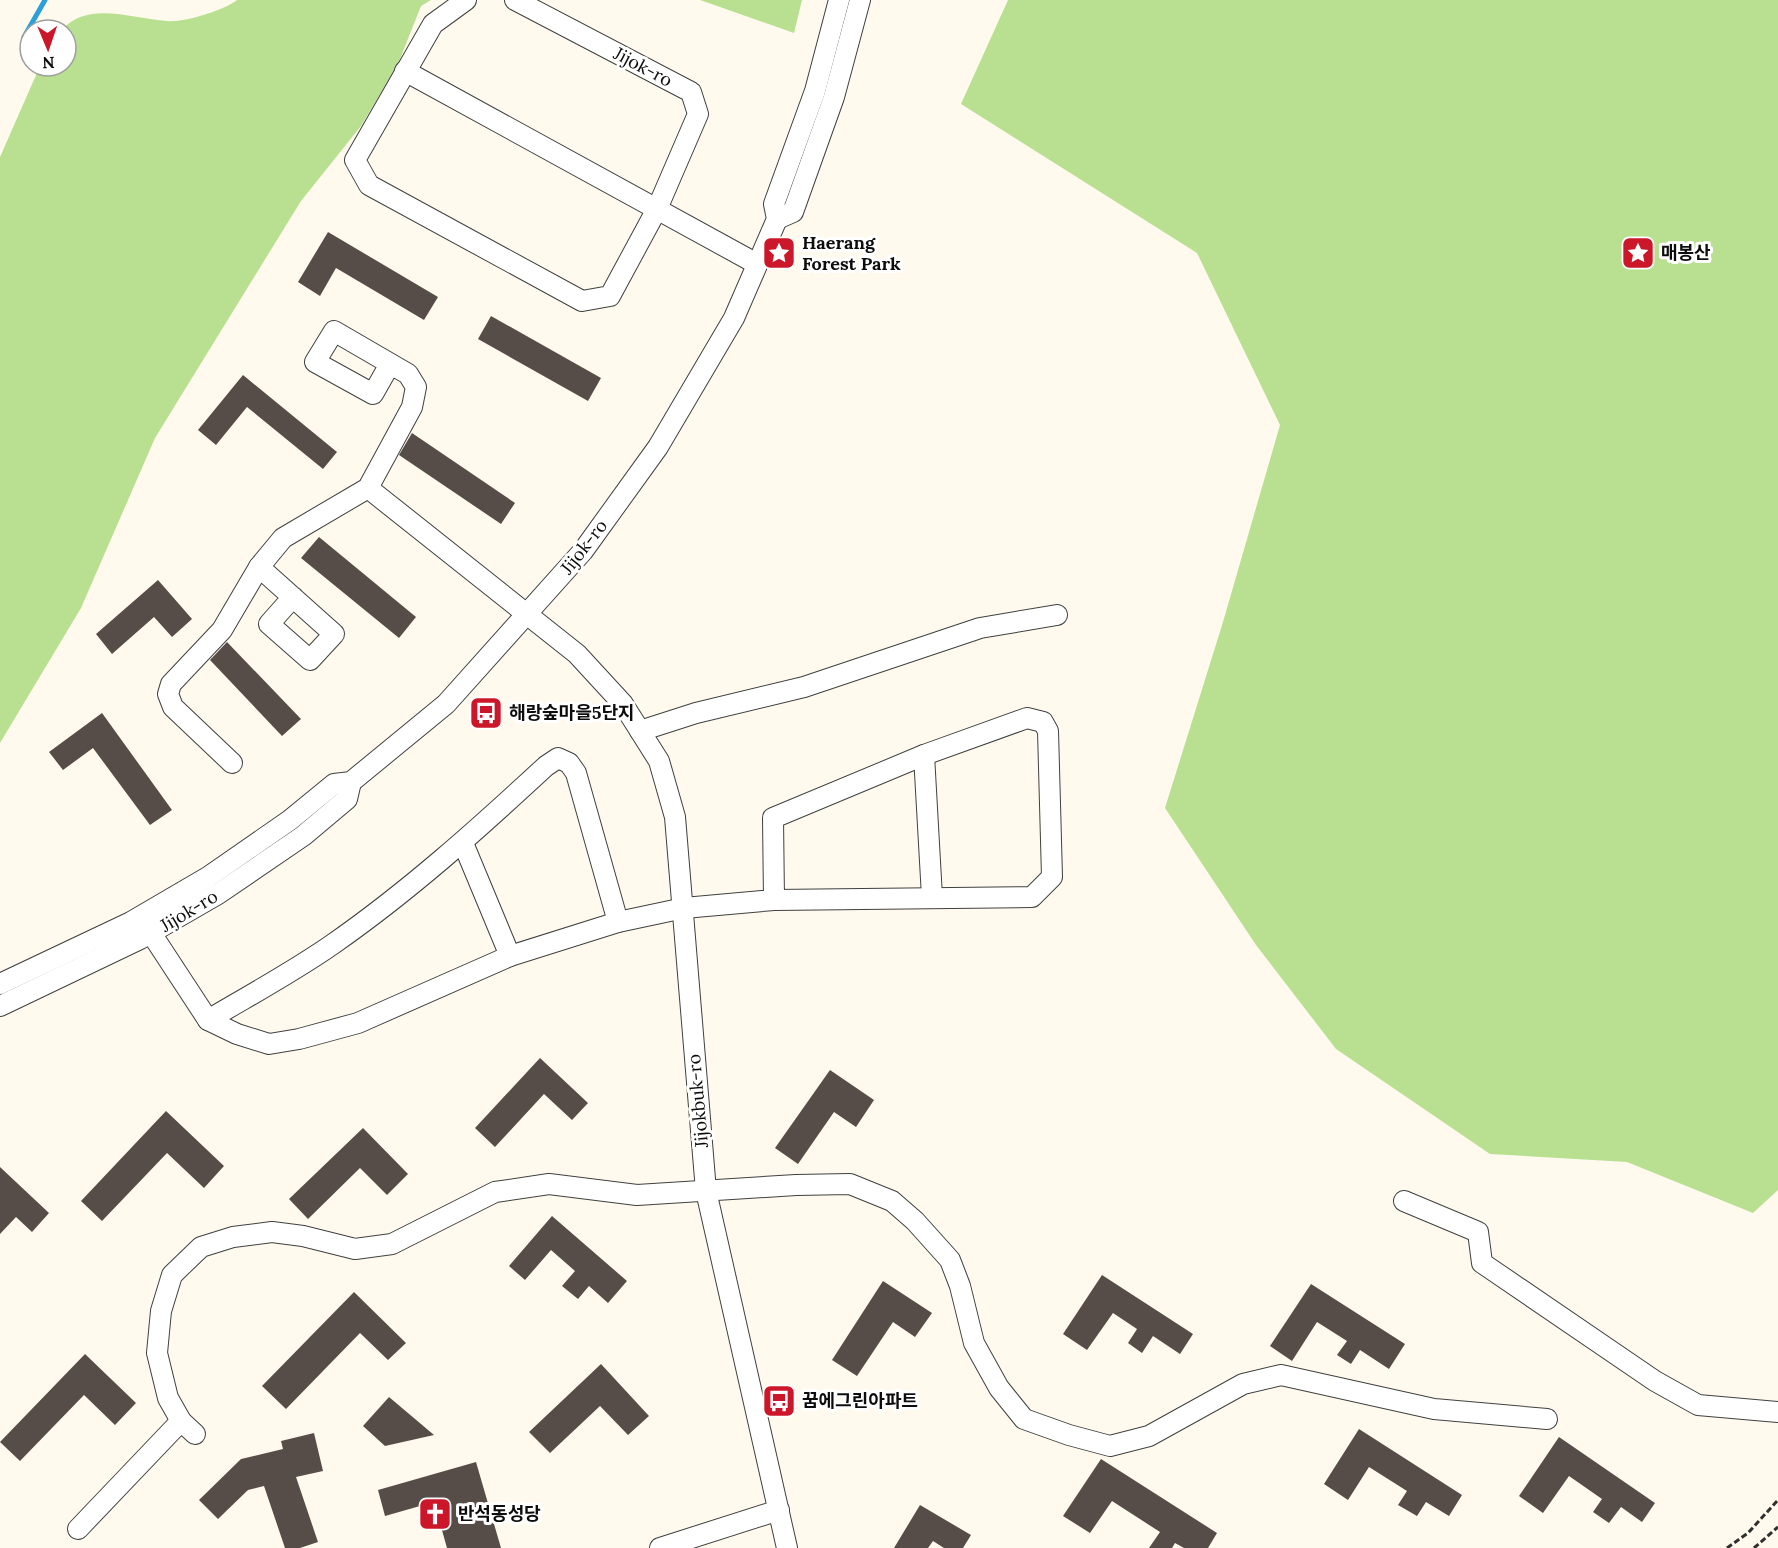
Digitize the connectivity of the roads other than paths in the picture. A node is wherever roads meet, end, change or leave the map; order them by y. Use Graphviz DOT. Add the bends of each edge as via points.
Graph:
graph roads {
  1 [pos="466,0"];
  2 [pos="515,0"];
  3 [pos="839,0"];
  4 [pos="860,0"];
  5 [pos="405,71"];
  6 [pos="657,209"];
  7 [pos="777,219"];
  8 [pos="757,264"];
  9 [pos="390,364"];
  10 [pos="368,488"];
  11 [pos="259,567"];
  12 [pos="293,597"];
  13 [pos="529,614"];
  14 [pos="1057,615"];
  15 [pos="640,732"];
  16 [pos="924,755"];
  17 [pos="232,763"];
  18 [pos="351,782"];
  19 [pos="463,843"];
  20 [pos="932,897"];
  21 [pos="774,900"];
  22 [pos="684,908"];
  23 [pos="618,922"];
  24 [pos="151,933"];
  25 [pos="510,956"];
  26 [pos="0,984"];
  27 [pos="0,1006"];
  28 [pos="208,1020"];
  29 [pos="706,1191"];
  30 [pos="1404,1201"];
  31 [pos="1778,1413"];
  32 [pos="1547,1419"];
  33 [pos="779,1510"];
  34 [pos="78,1529"];
  35 [pos="662,1548"];
  36 [pos="787,1548"];
  1 -- 5 [label="street, Jijok-ro" via="432,24"];
  2 -- 6 [label="street, Jijok-ro" via="691,92 698,114"];
  3 -- 7 [label="street, Jijok-ro" via="815,91 774,204"];
  4 -- 7 [label="street, Jijok-ro" via="834,97 793,212"];
  5 -- 6 [label="street"];
  5 -- 6 [label="street, Jijok-ro" via="355,160 369,185 582,301 610,296"];
  6 -- 8 [label="street"];
  7 -- 8 [label="street, Jijok-ro"];
  8 -- 13 [label="street, Jijok-ro" via="734,318 658,447 583,551"];
  9 -- 10 [label="street" via="408,374 416,387 412,407"];
  10 -- 11 [label="street" via="283,538"];
  10 -- 13 [label="street, Jijokbuk-ro"];
  11 -- 12 [label="street"];
  11 -- 17 [label="street" via="222,630 171,684 168,694 173,707"];
  13 -- 15 [label="street, Jijokbuk-ro" via="577,654 623,705"];
  13 -- 18 [label="street, Jijok-ro" via="446,704"];
  14 -- 15 [label="street" via="980,628 804,687 696,713"];
  15 -- 22 [label="street, Jijokbuk-ro" via="659,761 675,817"];
  16 -- 20 [label="street"];
  16 -- 20 [label="street" via="1027,718 1043,722 1048,731 1052,877 1032,897"];
  16 -- 21 [label="street" via="772,818"];
  18 -- 24 [label="street, Jijok-ro" via="347,799 303,836 218,894"];
  18 -- 26 [label="street, Jijok-ro" via="334,784 208,877 131,922"];
  19 -- 23 [label="street" via="546,766 558,758 569,763 576,774"];
  19 -- 25 [label="street"];
  19 -- 28 [label="street" via="332,945"];
  20 -- 21 [label="street"];
  21 -- 22 [label="street"];
  22 -- 23 [label="street"];
  22 -- 29 [label="street, Jijokbuk-ro"];
  23 -- 25 [label="street"];
  24 -- 27 [label="street, Jijok-ro"];
  24 -- 28 [label="street"];
  25 -- 28 [label="street" via="358,1023 299,1039 269,1044"];
  29 -- 32 [label="street" via="850,1184 892,1201 950,1260 974,1343 999,1388 1024,1419 1069,1435 1110,1446 1149,1436 1243,1384 1281,1375 1434,1409"];
  29 -- 33 [label="street, Jijokbuk-ro"];
  29 -- 34 [label="street" via="637,1195 549,1184 495,1192 392,1244 355,1249 272,1232 233,1237 201,1247 172,1275 160,1311 158,1353 168,1398 188,1428"];
  30 -- 31 [label="street" via="1478,1232 1482,1263 1664,1386 1698,1405"];
  33 -- 35 [label="street"];
  33 -- 36 [label="street, Jijokbuk-ro"];
}
